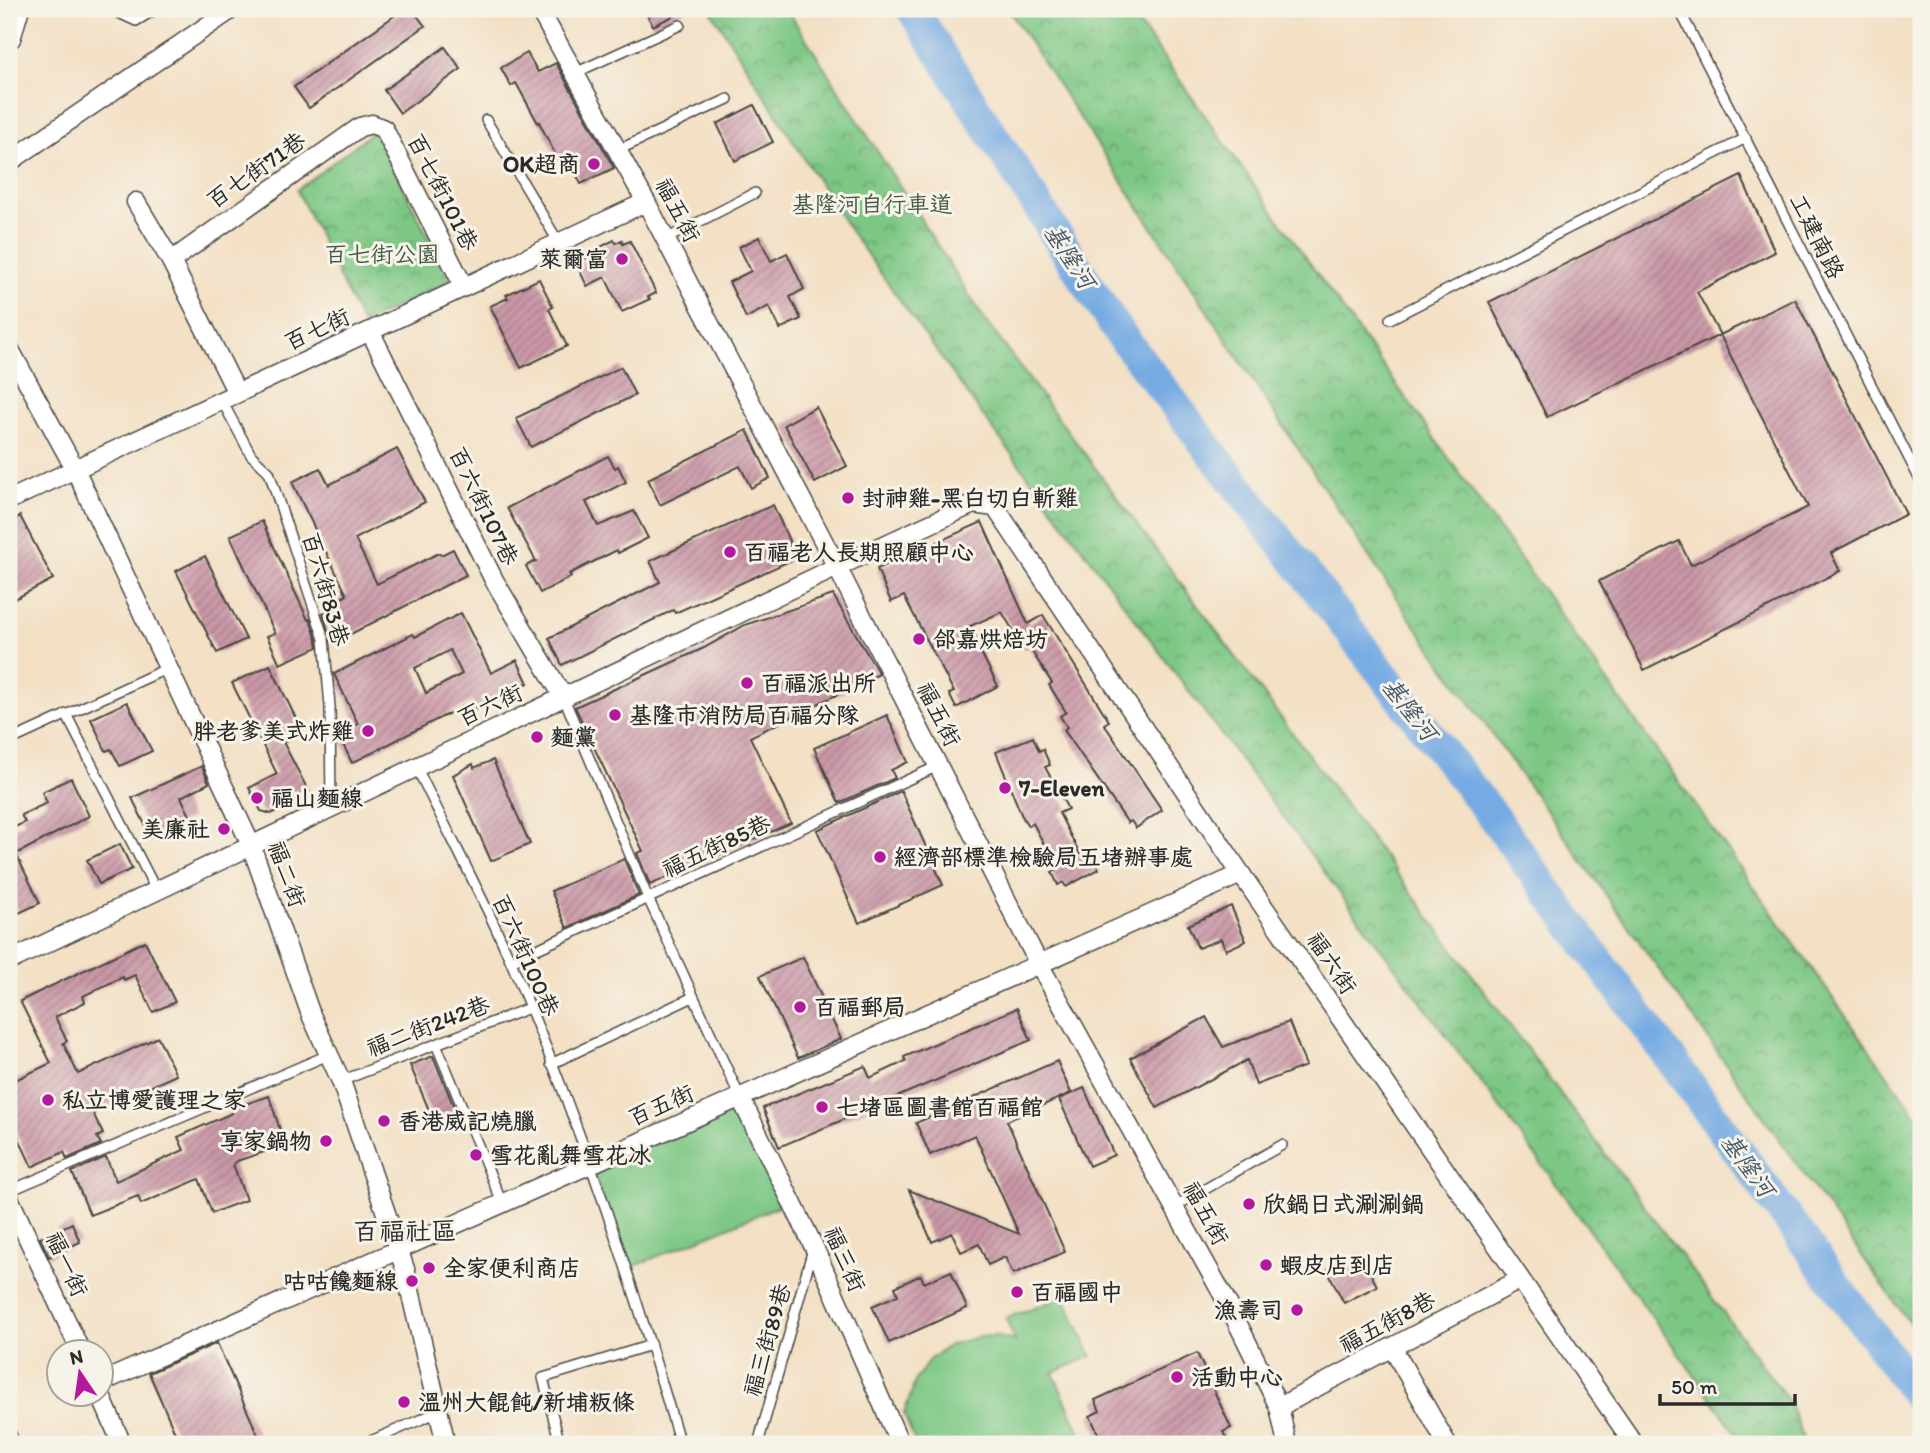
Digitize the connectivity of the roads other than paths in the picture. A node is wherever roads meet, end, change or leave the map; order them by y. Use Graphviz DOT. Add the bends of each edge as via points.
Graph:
graph roads {
  1 [pos="17,9"];
  2 [pos="110,9"];
  3 [pos="156,9"];
  4 [pos="232,9"];
  5 [pos="539,9"];
  6 [pos="1679,9"];
  7 [pos="680,25"];
  8 [pos="9,37"];
  9 [pos="575,73"];
  10 [pos="728,99"];
  11 [pos="486,120"];
  12 [pos="372,124"];
  13 [pos="1745,138"];
  14 [pos="618,150"];
  15 [pos="9,162"];
  16 [pos="755,193"];
  17 [pos="136,202"];
  18 [pos="646,202"];
  19 [pos="666,239"];
  20 [pos="559,243"];
  21 [pos="171,261"];
  22 [pos="464,287"];
  23 [pos="1390,319"];
  24 [pos="370,331"];
  25 [pos="9,348"];
  26 [pos="230,397"];
  27 [pos="75,469"];
  28 [pos="1921,482"];
  29 [pos="9,500"];
  30 [pos="995,507"];
  31 [pos="836,566"];
  32 [pos="168,668"];
  33 [pos="564,698"];
  34 [pos="66,714"];
  35 [pos="9,741"];
  36 [pos="416,766"];
  37 [pos="938,766"];
  38 [pos="331,806"];
  39 [pos="251,845"];
  40 [pos="1241,874"];
  41 [pos="156,890"];
  42 [pos="648,898"];
  43 [pos="9,961"];
  44 [pos="511,961"];
  45 [pos="1039,964"];
  46 [pos="693,997"];
  47 [pos="529,1008"];
  48 [pos="436,1044"];
  49 [pos="328,1055"];
  50 [pos="551,1064"];
  51 [pos="341,1080"];
  52 [pos="740,1097"];
  53 [pos="1282,1145"];
  54 [pos="591,1164"];
  55 [pos="9,1191"];
  56 [pos="9,1198"];
  57 [pos="502,1203"];
  58 [pos="1174,1207"];
  59 [pos="814,1247"];
  60 [pos="397,1250"];
  61 [pos="1519,1280"];
  62 [pos="74,1338"];
  63 [pos="651,1345"];
  64 [pos="1392,1347"];
  65 [pos="116,1376"];
  66 [pos="1279,1407"];
  67 [pos="106,1408"];
  68 [pos="438,1412"];
  69 [pos="9,1429"];
  70 [pos="15,1444"];
  71 [pos="122,1444"];
  72 [pos="364,1444"];
  73 [pos="446,1444"];
  74 [pos="560,1444"];
  75 [pos="680,1444"];
  76 [pos="758,1444"];
  77 [pos="900,1444"];
  78 [pos="1287,1444"];
  79 [pos="1447,1444"];
  80 [pos="1634,1444"];
  1 -- 8 [label="street"];
  2 -- 3 [label="lane" via="136,22"];
  4 -- 15 [label="street"];
  5 -- 9 [label="street, 福五街"];
  6 -- 13 [label="lane, 工建南路"];
  7 -- 9 [label="lane"];
  9 -- 14 [label="street, 福五街"];
  10 -- 14 [label="lane"];
  11 -- 20 [label="lane"];
  12 -- 21 [label="street, 百七街71巷" via="360,127"];
  12 -- 22 [label="street, 百七街101巷" via="384,129"];
  13 -- 23 [label="lane"];
  13 -- 28 [label="lane, 工建南路"];
  14 -- 18 [label="street, 福五街"];
  16 -- 19 [label="lane"];
  17 -- 21 [label="street"];
  18 -- 19 [label="street, 福五街"];
  18 -- 20 [label="street, 百七街"];
  19 -- 31 [label="street, 福五街"];
  20 -- 22 [label="street, 百七街"];
  21 -- 26 [label="street"];
  22 -- 24 [label="street, 百七街"];
  24 -- 26 [label="street, 百七街"];
  24 -- 33 [label="street, 百六街107巷" via="494,580"];
  25 -- 27 [label="street, 福二街"];
  26 -- 27 [label="street, 百七街"];
  26 -- 38 [label="lane, 百六街83巷" via="251,456 269,472 324,639"];
  27 -- 29 [label="street, 百七街"];
  27 -- 32 [label="street, 福二街"];
  30 -- 31 [label="street, 百六街" via="973,504"];
  30 -- 40 [label="street, 福六街"];
  31 -- 33 [label="street, 百六街"];
  31 -- 37 [label="street, 福五街"];
  32 -- 34 [label="lane"];
  32 -- 39 [label="street, 福二街"];
  33 -- 36 [label="street, 百六街"];
  33 -- 42 [label="lane"];
  34 -- 35 [label="lane"];
  34 -- 41 [label="lane"];
  36 -- 38 [label="street, 百六街"];
  36 -- 44 [label="lane, 百六街100巷"];
  37 -- 42 [label="lane, 福五街85巷"];
  37 -- 45 [label="street, 福五街"];
  38 -- 39 [label="street, 百六街"];
  39 -- 41 [label="street, 百六街"];
  39 -- 49 [label="street, 福二街"];
  40 -- 45 [label="street, 百五街"];
  40 -- 61 [label="street, 福六街"];
  41 -- 43 [label="street, 百六街"];
  42 -- 44 [label="lane, 福五街85巷"];
  42 -- 46 [label="lane"];
  44 -- 47 [label="lane, 百六街100巷"];
  45 -- 52 [label="street, 百五街"];
  45 -- 58 [label="street, 福五街"];
  46 -- 50 [label="lane"];
  46 -- 52 [label="lane"];
  47 -- 48 [label="lane, 福二街242巷"];
  47 -- 50 [label="lane, 百六街100巷"];
  48 -- 51 [label="lane, 福二街242巷"];
  48 -- 57 [label="lane"];
  49 -- 51 [label="street, 福二街"];
  49 -- 55 [label="lane"];
  50 -- 54 [label="lane, 百六街100巷"];
  51 -- 60 [label="street, 福二街"];
  52 -- 54 [label="street, 百五街"];
  52 -- 59 [label="street, 福三街"];
  53 -- 58 [label="lane"];
  54 -- 57 [label="street, 百五街"];
  54 -- 63 [label="lane, 百六街100巷"];
  56 -- 62 [label="street, 福一街"];
  57 -- 60 [label="street, 百五街"];
  58 -- 66 [label="street, 福五街"];
  59 -- 76 [label="lane, 福三街89巷"];
  59 -- 77 [label="street, 福三街"];
  60 -- 65 [label="street, 百五街"];
  60 -- 68 [label="street, 福二街"];
  61 -- 64 [label="street, 福五街8巷"];
  61 -- 80 [label="street, 福六街"];
  63 -- 74 [label="lane" via="543,1378"];
  63 -- 75 [label="lane, 百六街100巷"];
  64 -- 66 [label="street, 福五街8巷"];
  64 -- 79 [label="street"];
  66 -- 78 [label="street, 福五街"];
  67 -- 71 [label="street"];
  68 -- 72 [label="lane"];
  68 -- 73 [label="street, 福二街"];
  69 -- 70 [label="lane"];
}
